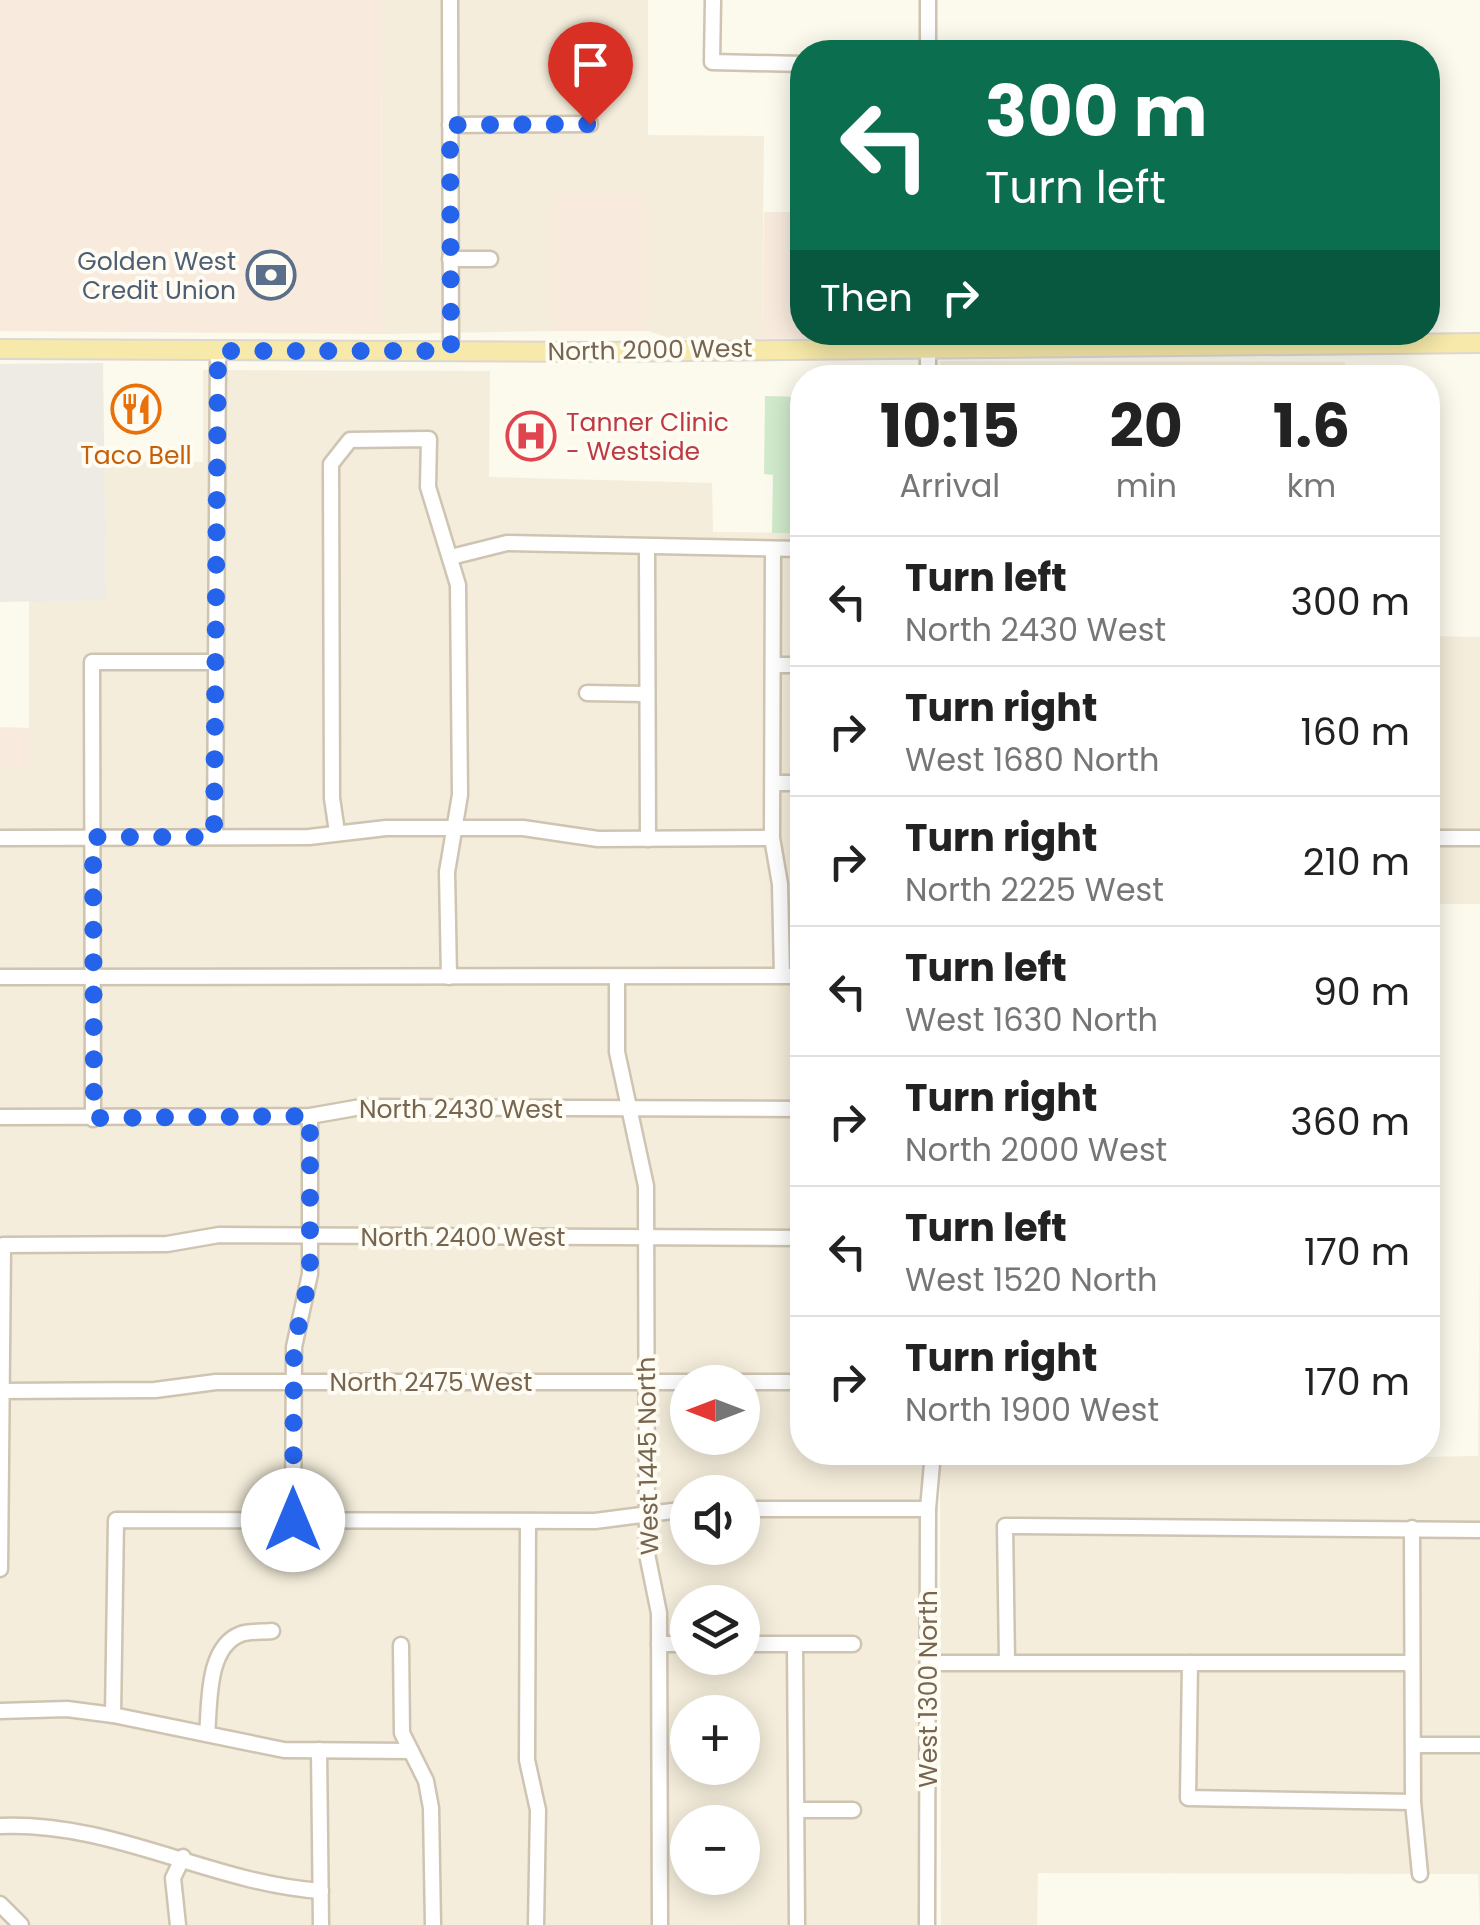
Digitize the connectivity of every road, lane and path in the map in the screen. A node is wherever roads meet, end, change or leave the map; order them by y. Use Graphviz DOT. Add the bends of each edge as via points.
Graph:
graph roads {
  1 [pos="450,0"];
  2 [pos="713,0"];
  3 [pos="928,0"];
  4 [pos="928,40"];
  5 [pos="790,64"];
  6 [pos="590,124"];
  7 [pos="450,125"];
  8 [pos="450,258"];
  9 [pos="490,258"];
  10 [pos="790,342"];
  11 [pos="1440,343"];
  12 [pos="1480,343"];
  13 [pos="0,349"];
  14 [pos="218,351"];
  15 [pos="451,351"];
  16 [pos="647,549"];
  17 [pos="773,549"];
  18 [pos="790,550"];
  19 [pos="451,557"];
  20 [pos="216,662"];
  21 [pos="790,665"];
  22 [pos="772,666"];
  23 [pos="587,693"];
  24 [pos="647,694"];
  25 [pos="774,783"];
  26 [pos="790,783"];
  27 [pos="456,828"];
  28 [pos="337,832"];
  29 [pos="93,837"];
  30 [pos="214,837"];
  31 [pos="0,838"];
  32 [pos="772,838"];
  33 [pos="1440,838"];
  34 [pos="1480,838"];
  35 [pos="648,839"];
  36 [pos="616,976"];
  37 [pos="782,976"];
  38 [pos="790,976"];
  39 [pos="0,977"];
  40 [pos="93,977"];
  41 [pos="449,977"];
  42 [pos="628,1108"];
  43 [pos="790,1108"];
  44 [pos="0,1116"];
  45 [pos="310,1116"];
  46 [pos="94,1118"];
  47 [pos="310,1236"];
  48 [pos="646,1237"];
  49 [pos="790,1238"];
  50 [pos="294,1382"];
  51 [pos="646,1382"];
  52 [pos="790,1382"];
  53 [pos="1,1391"];
  54 [pos="2,1452"];
  55 [pos="933,1465"];
  56 [pos="760,1509"];
  57 [pos="928,1509"];
  58 [pos="670,1512"];
  59 [pos="647,1515"];
  60 [pos="293,1520"];
  61 [pos="528,1521"];
  62 [pos="1412,1528"];
  63 [pos="1480,1530"];
  64 [pos="0,1569"];
  65 [pos="272,1631"];
  66 [pos="402,1644"];
  67 [pos="659,1644"];
  68 [pos="670,1644"];
  69 [pos="760,1644"];
  70 [pos="796,1644"];
  71 [pos="853,1644"];
  72 [pos="1007,1662"];
  73 [pos="928,1663"];
  74 [pos="1412,1663"];
  75 [pos="1190,1664"];
  76 [pos="0,1711"];
  77 [pos="113,1715"];
  78 [pos="207,1734"];
  79 [pos="1414,1745"];
  80 [pos="1480,1745"];
  81 [pos="319,1750"];
  82 [pos="411,1751"];
  83 [pos="1413,1802"];
  84 [pos="796,1810"];
  85 [pos="853,1810"];
  86 [pos="0,1826"];
  87 [pos="183,1857"];
  88 [pos="1420,1874"];
  89 [pos="321,1891"];
  90 [pos="0,1906"];
  91 [pos="22,1925"];
  92 [pos="178,1925"];
  93 [pos="321,1925"];
  94 [pos="433,1925"];
  95 [pos="536,1925"];
  96 [pos="660,1925"];
  97 [pos="797,1925"];
  98 [pos="927,1925"];
  1 -- 7 [label="street"];
  2 -- 5 [label="street" via="712,62"];
  3 -- 4 [label="street"];
  6 -- 7 [label="street"];
  7 -- 8 [label="street"];
  8 -- 9 [label="street"];
  8 -- 15 [label="street"];
  10 -- 15 [label="main road, North 2000 West"];
  11 -- 12 [label="main road, North 2000 West"];
  13 -- 14 [label="main road, North 2000 West"];
  14 -- 15 [label="main road, North 2000 West"];
  14 -- 20 [label="street"];
  16 -- 17 [label="street"];
  16 -- 19 [label="street" via="507,543"];
  16 -- 24 [label="street"];
  17 -- 18 [label="street"];
  17 -- 22 [label="street"];
  19 -- 27 [label="street" via="458,584"];
  19 -- 28 [label="street" via="428,487 429,439 366,437 338,450 331,464"];
  20 -- 29 [label="street" via="92,662"];
  20 -- 30 [label="street"];
  21 -- 22 [label="street"];
  22 -- 25 [label="street"];
  23 -- 24 [label="street"];
  24 -- 35 [label="street"];
  25 -- 26 [label="street"];
  25 -- 32 [label="street"];
  27 -- 28 [label="street"];
  27 -- 35 [label="street"];
  27 -- 41 [label="street" via="447,872"];
  28 -- 30 [label="street"];
  29 -- 30 [label="street"];
  29 -- 31 [label="street"];
  29 -- 40 [label="street"];
  32 -- 35 [label="street"];
  32 -- 37 [label="street"];
  33 -- 34 [label="street"];
  36 -- 37 [label="street"];
  36 -- 41 [label="street"];
  36 -- 42 [label="street, West 1445 North"];
  37 -- 38 [label="street"];
  39 -- 40 [label="street"];
  40 -- 41 [label="street"];
  40 -- 46 [label="street"];
  42 -- 43 [label="street, North 2430 West"];
  42 -- 45 [label="street, North 2430 West" via="361,1107"];
  42 -- 48 [label="street, West 1445 North" via="643,1163"];
  44 -- 46 [label="street, North 2430 West"];
  45 -- 46 [label="street, North 2430 West"];
  45 -- 47 [label="street"];
  47 -- 48 [label="street, North 2400 West"];
  47 -- 50 [label="street"];
  47 -- 53 [label="street, North 2400 West" via="4,1245"];
  48 -- 49 [label="street, North 2400 West"];
  48 -- 51 [label="street, West 1445 North"];
  50 -- 51 [label="street, North 2475 West"];
  50 -- 53 [label="street, North 2475 West"];
  50 -- 60 [label="street"];
  51 -- 52 [label="street, North 2475 West"];
  51 -- 59 [label="street, West 1445 North"];
  53 -- 54 [label="street"];
  54 -- 64 [label="street"];
  55 -- 57 [label="street, West 1300 North"];
  56 -- 57 [label="street"];
  57 -- 73 [label="street, West 1300 North"];
  58 -- 59 [label="street"];
  59 -- 61 [label="street"];
  59 -- 67 [label="street, West 1445 North"];
  60 -- 61 [label="street"];
  60 -- 77 [label="street" via="116,1520"];
  61 -- 95 [label="street" via="526,1760 538,1810"];
  62 -- 63 [label="street"];
  62 -- 72 [label="street" via="1005,1526"];
  62 -- 74 [label="street"];
  65 -- 78 [label="street" via="240,1634 222,1648"];
  66 -- 82 [label="street" via="402,1733"];
  67 -- 68 [label="street"];
  67 -- 96 [label="street, West 1445 North"];
  69 -- 70 [label="street"];
  70 -- 71 [label="street"];
  70 -- 84 [label="street"];
  72 -- 73 [label="street"];
  72 -- 75 [label="street"];
  73 -- 98 [label="street, West 1300 North"];
  74 -- 75 [label="street"];
  74 -- 79 [label="street"];
  75 -- 83 [label="street" via="1188,1798"];
  76 -- 77 [label="street"];
  77 -- 78 [label="street"];
  78 -- 81 [label="street"];
  79 -- 80 [label="street"];
  79 -- 83 [label="street"];
  81 -- 82 [label="street"];
  81 -- 89 [label="street"];
  82 -- 94 [label="street" via="431,1808"];
  83 -- 88 [label="street"];
  84 -- 85 [label="street"];
  84 -- 97 [label="street"];
  86 -- 87 [label="street" via="90,1832"];
  87 -- 89 [label="street" via="261,1882"];
  87 -- 92 [label="street" via="172,1878"];
  89 -- 93 [label="street"];
  90 -- 91 [label="street"];
}
